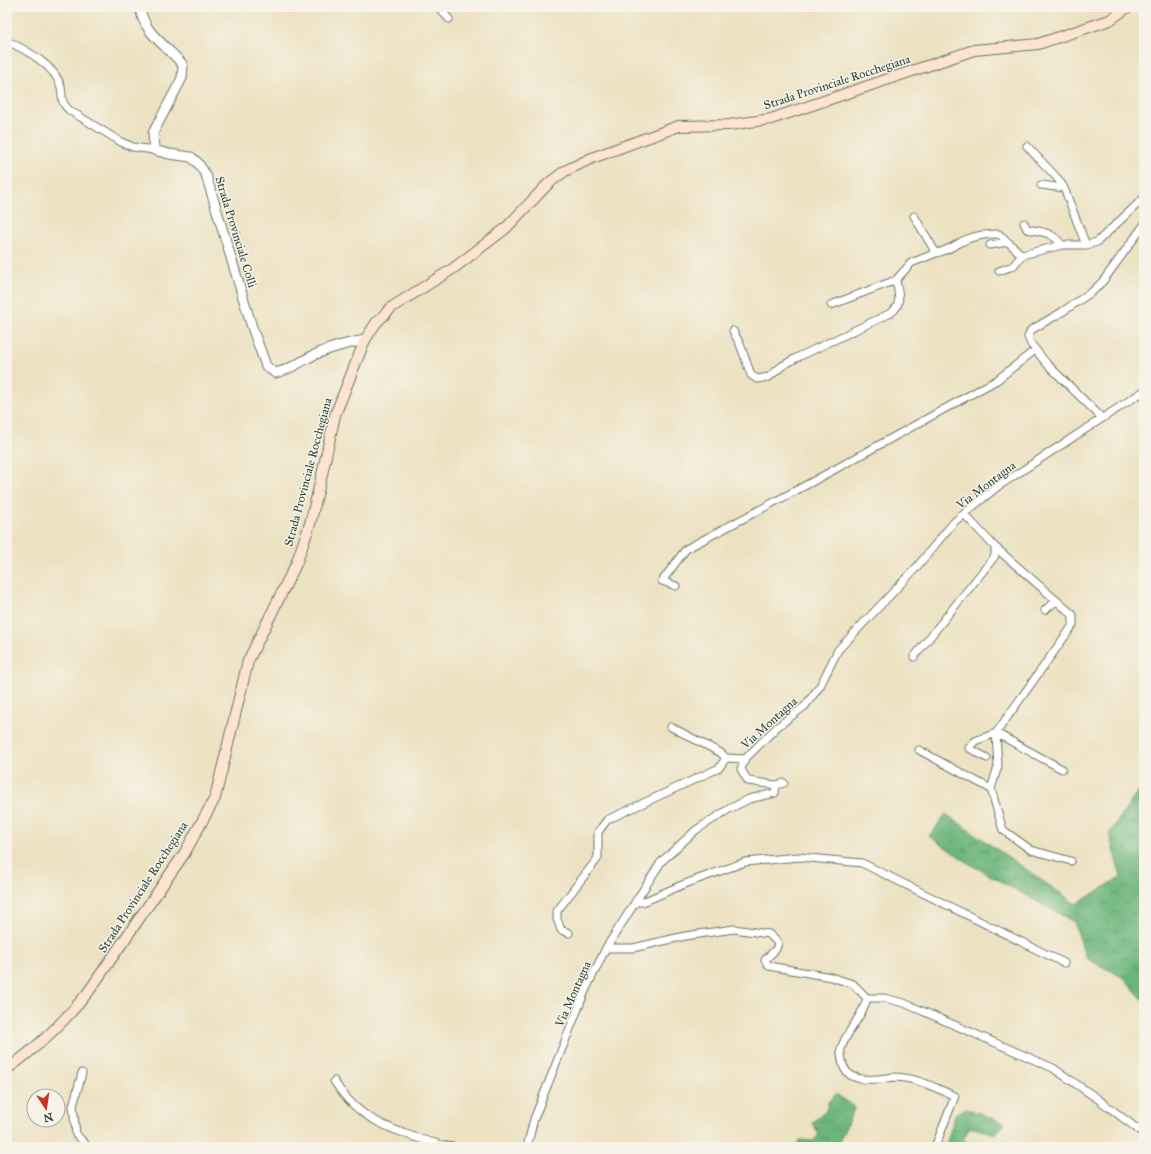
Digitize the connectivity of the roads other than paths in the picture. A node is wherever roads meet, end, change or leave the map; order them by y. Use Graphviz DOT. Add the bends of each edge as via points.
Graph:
graph roads {
  1 [pos="140,7"];
  2 [pos="438,7"];
  3 [pos="1128,7"];
  4 [pos="449,19"];
  5 [pos="7,41"];
  6 [pos="1027,146"];
  7 [pos="154,150"];
  8 [pos="1041,185"];
  9 [pos="1064,188"];
  10 [pos="1144,198"];
  11 [pos="914,216"];
  12 [pos="1024,223"];
  13 [pos="1144,225"];
  14 [pos="1008,242"];
  15 [pos="990,245"];
  16 [pos="1062,245"];
  17 [pos="1086,245"];
  18 [pos="936,253"];
  19 [pos="1022,255"];
  20 [pos="999,271"];
  21 [pos="896,280"];
  22 [pos="831,305"];
  23 [pos="733,331"];
  24 [pos="364,340"];
  25 [pos="1035,350"];
  26 [pos="1143,394"];
  27 [pos="1102,418"];
  28 [pos="964,514"];
  29 [pos="995,547"];
  30 [pos="676,586"];
  31 [pos="1056,601"];
  32 [pos="1045,610"];
  33 [pos="914,657"];
  34 [pos="672,727"];
  35 [pos="996,733"];
  36 [pos="919,750"];
  37 [pos="726,758"];
  38 [pos="987,758"];
  39 [pos="745,759"];
  40 [pos="1062,769"];
  41 [pos="784,783"];
  42 [pos="776,785"];
  43 [pos="991,789"];
  44 [pos="1072,861"];
  45 [pos="635,902"];
  46 [pos="569,933"];
  47 [pos="606,948"];
  48 [pos="1064,963"];
  49 [pos="866,998"];
  50 [pos="7,1069"];
  51 [pos="82,1074"];
  52 [pos="334,1081"];
  53 [pos="1144,1134"];
  54 [pos="88,1147"];
  55 [pos="453,1147"];
  56 [pos="527,1147"];
  57 [pos="935,1147"];
  1 -- 7 [label="street" via="147,29 183,65 182,78 153,133"];
  2 -- 4 [label="street"];
  3 -- 24 [label="main road, Strada Provinciale Rocchegiana" via="1110,20 1038,44 974,50 771,119 728,125 679,126 564,171 505,229 454,268 392,307"];
  5 -- 7 [label="street" via="51,70 61,87 64,105 69,110 121,142 133,147"];
  6 -- 9 [label="street"];
  7 -- 24 [label="street, Strada Provinciale Colli" via="191,157 206,175 266,366 275,373 286,371 314,355 346,343"];
  8 -- 9 [label="street"];
  9 -- 17 [label="street"];
  10 -- 17 [label="street" via="1097,242"];
  11 -- 18 [label="street"];
  12 -- 16 [label="street" via="1027,229 1048,232"];
  13 -- 25 [label="street" via="1103,281 1062,312 1030,330 1028,337"];
  14 -- 15 [label="street"];
  14 -- 18 [label="street" via="1000,234 988,234"];
  14 -- 19 [label="street"];
  16 -- 17 [label="street"];
  16 -- 19 [label="street"];
  18 -- 21 [label="street" via="911,263"];
  19 -- 20 [label="street" via="1013,266"];
  21 -- 22 [label="street"];
  21 -- 23 [label="street" via="899,303 891,313 796,358 769,377 757,379 751,375"];
  24 -- 50 [label="main road, Strada Provinciale Rocchegiana" via="335,415 310,524 296,564 248,661 215,798 184,854 89,991 72,1013"];
  25 -- 27 [label="street"];
  25 -- 30 [label="street" via="997,380 686,549 662,581"];
  26 -- 27 [label="street, Via Montagna"];
  27 -- 28 [label="street, Via Montagna" via="997,487"];
  28 -- 29 [label="street"];
  28 -- 39 [label="street, Via Montagna" via="838,650 820,686 805,706 777,727"];
  29 -- 31 [label="street"];
  29 -- 33 [label="street" via="995,556"];
  31 -- 32 [label="street"];
  31 -- 35 [label="street" via="1073,615 1072,625"];
  34 -- 37 [label="street" via="721,752"];
  35 -- 38 [label="street" via="975,741 969,748"];
  35 -- 40 [label="street"];
  35 -- 43 [label="street" via="998,766"];
  36 -- 43 [label="street"];
  37 -- 39 [label="street"];
  37 -- 46 [label="street" via="719,768 607,820 598,832 598,858 558,911 557,919 561,930"];
  39 -- 42 [label="street, Via Montagna" via="741,769 748,780"];
  41 -- 42 [label="street"];
  42 -- 45 [label="street, Via Montagna" via="775,793 749,799 696,830 661,862"];
  43 -- 44 [label="street" via="1003,830 1031,850"];
  45 -- 47 [label="street, Via Montagna"];
  45 -- 48 [label="street" via="643,902 746,862 799,857 862,863"];
  47 -- 49 [label="street" via="633,948 685,936 734,929 769,934 778,943 776,949 765,960 769,966 831,977 853,984"];
  47 -- 56 [label="street, Via Montagna" via="582,998 534,1119"];
  49 -- 53 [label="street" via="884,998 904,1003 1053,1068"];
  49 -- 57 [label="street" via="865,1007 841,1050 843,1065 848,1074 859,1079 912,1079 955,1096"];
  51 -- 54 [label="street" via="73,1106 76,1134"];
  52 -- 55 [label="street" via="341,1092 364,1114 419,1138"];
}
